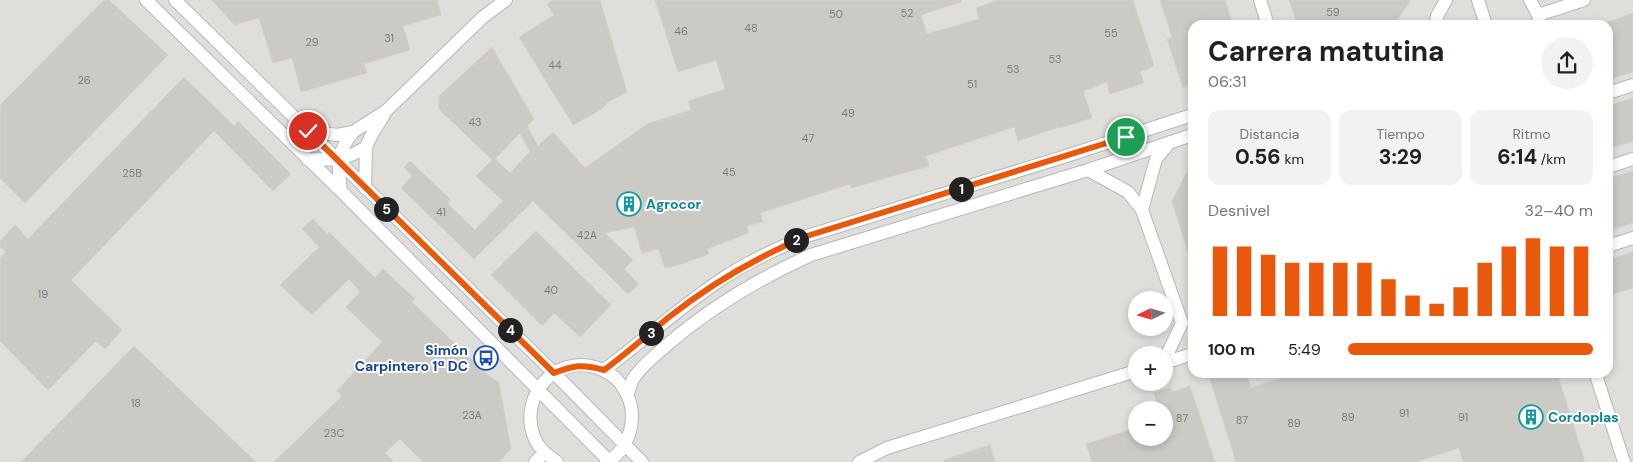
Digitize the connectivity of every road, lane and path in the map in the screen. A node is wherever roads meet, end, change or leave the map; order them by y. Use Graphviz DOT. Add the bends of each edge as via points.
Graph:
graph roads {
  1 [pos="146,0"];
  2 [pos="175,0"];
  3 [pos="506,0"];
  4 [pos="1260,0"];
  5 [pos="1446,0"];
  6 [pos="1478,0"];
  7 [pos="1530,0"];
  8 [pos="1584,0"];
  9 [pos="1266,20"];
  10 [pos="1437,20"];
  11 [pos="1484,20"];
  12 [pos="1539,20"];
  13 [pos="1633,85"];
  14 [pos="1613,91"];
  15 [pos="386,111"];
  16 [pos="1188,116"];
  17 [pos="308,131"];
  18 [pos="354,132"];
  19 [pos="1188,136"];
  20 [pos="1170,142"];
  21 [pos="366,147"];
  22 [pos="1633,158"];
  23 [pos="307,159"];
  24 [pos="338,160"];
  25 [pos="1613,165"];
  26 [pos="1088,170"];
  27 [pos="365,188"];
  28 [pos="341,191"];
  29 [pos="1142,210"];
  30 [pos="1633,238"];
  31 [pos="1613,244"];
  32 [pos="1187,326"];
  33 [pos="1173,348"];
  34 [pos="1188,355"];
  35 [pos="1173,359"];
  36 [pos="604,370"];
  37 [pos="554,373"];
  38 [pos="1128,373"];
  39 [pos="1597,378"];
  40 [pos="538,388"];
  41 [pos="628,394"];
  42 [pos="625,445"];
  43 [pos="544,453"];
  44 [pos="535,462"];
  45 [pos="556,462"];
  46 [pos="608,462"];
  47 [pos="642,462"];
  48 [pos="859,462"];
  49 [pos="1624,462"];
  1 -- 23 [label="street"];
  2 -- 17 [label="street"];
  3 -- 15 [label="street" via="483,17"];
  4 -- 9 [label="street"];
  5 -- 10 [label="street"];
  6 -- 11 [label="street"];
  7 -- 12 [label="street"];
  8 -- 12 [label="street"];
  13 -- 14 [label="street"];
  15 -- 18 [label="street"];
  15 -- 21 [label="street"];
  16 -- 36 [label="street" via="807,236 769,252 700,294"];
  17 -- 18 [label="street" via="337,135"];
  17 -- 24 [label="street"];
  18 -- 24 [label="street"];
  19 -- 20 [label="street"];
  20 -- 26 [label="street"];
  20 -- 29 [label="street" via="1156,159"];
  21 -- 24 [label="street"];
  21 -- 27 [label="street"];
  22 -- 25 [label="street"];
  23 -- 24 [label="street"];
  23 -- 28 [label="street"];
  24 -- 27 [label="street"];
  24 -- 28 [label="street"];
  26 -- 29 [label="street" via="1128,192"];
  26 -- 41 [label="street" via="812,255 775,272 693,322 644,364 632,380"];
  27 -- 37 [label="street"];
  28 -- 40 [label="street"];
  29 -- 32 [label="street"];
  30 -- 31 [label="street"];
  32 -- 33 [label="street"];
  34 -- 35 [label="street"];
  36 -- 37 [label="street" via="587,365 570,366"];
  36 -- 41 [label="street" via="618,380"];
  37 -- 40 [label="street"];
  37 -- 42 [label="street"];
  38 -- 48 [label="street" via="887,448"];
  39 -- 49 [label="street"];
  40 -- 43 [label="street" via="531,404 530,421 534,438"];
  40 -- 46 [label="street"];
  41 -- 42 [label="street" via="633,411 632,428"];
  42 -- 46 [label="street"];
  42 -- 47 [label="street"];
  43 -- 44 [label="street"];
  43 -- 45 [label="street"];
}
